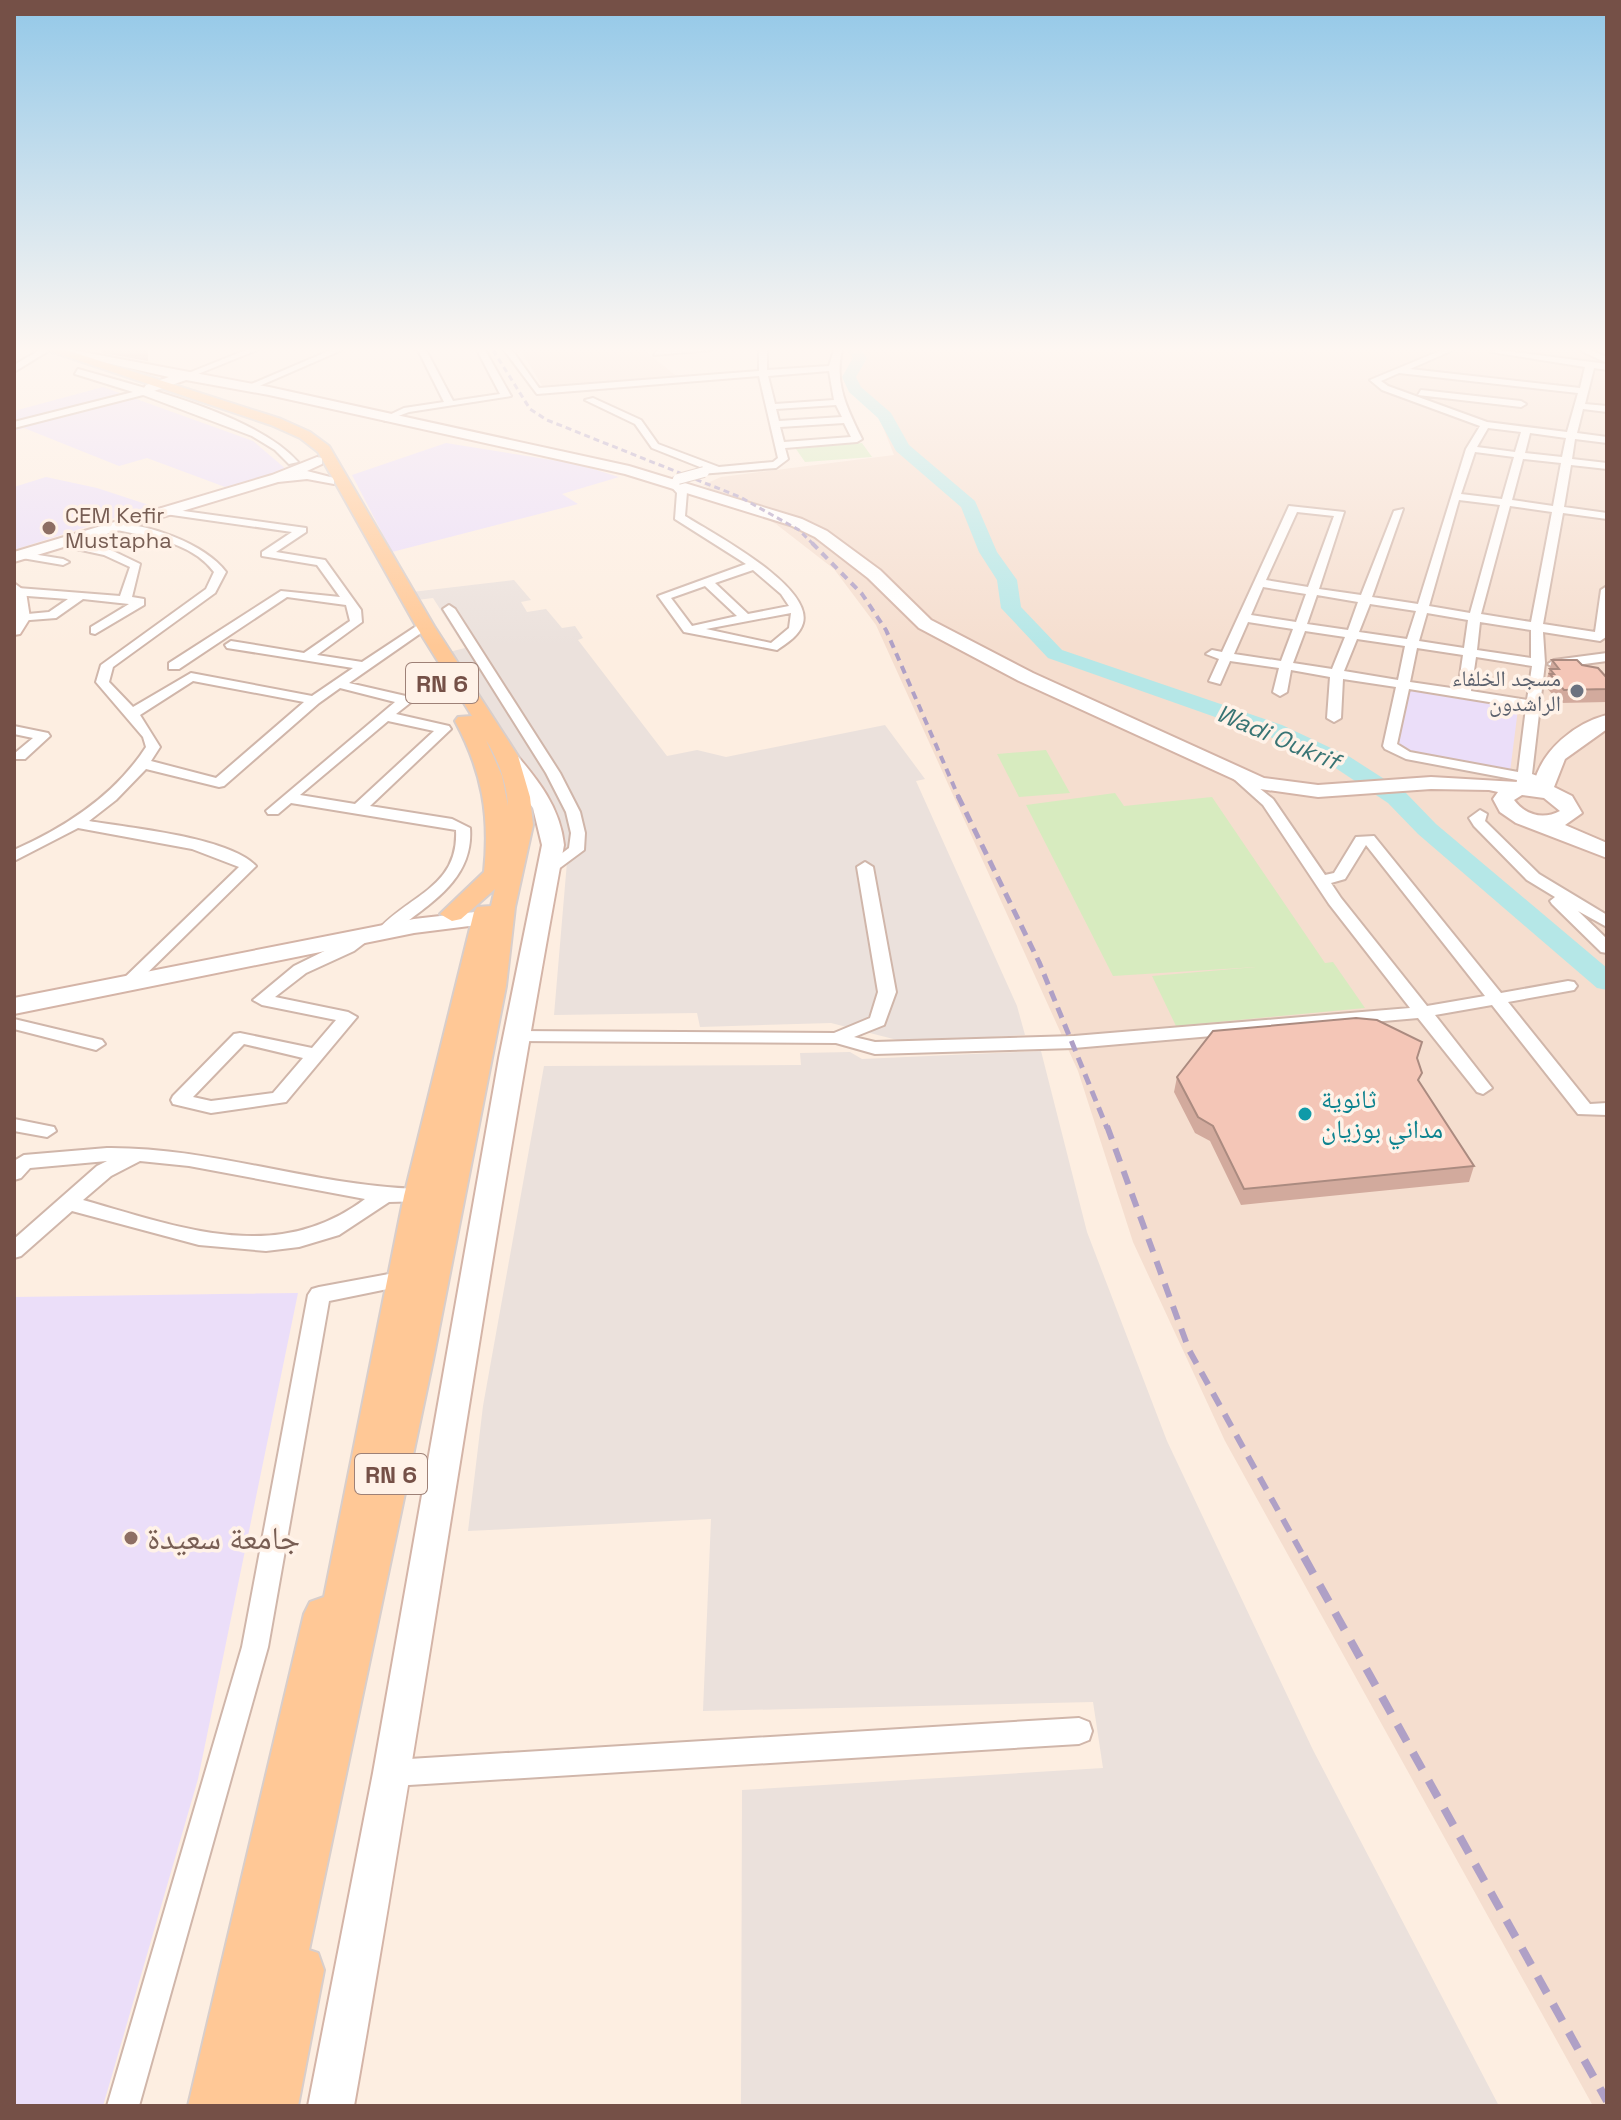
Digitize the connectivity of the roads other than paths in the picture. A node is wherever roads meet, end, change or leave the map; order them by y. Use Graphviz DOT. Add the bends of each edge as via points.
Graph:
graph roads {
  1 [pos="281,449"];
  2 [pos="324,449"];
  3 [pos="529,449"];
  4 [pos="663,449"];
  5 [pos="781,449"];
  6 [pos="1471,449"];
  7 [pos="1522,449"];
  8 [pos="1569,449"];
  9 [pos="1520,455"];
  10 [pos="1566,461"];
  11 [pos="1607,466"];
  12 [pos="317,470"];
  13 [pos="719,471"];
  14 [pos="675,480"];
  15 [pos="1455,496"];
  16 [pos="1509,503"];
  17 [pos="1557,510"];
  18 [pos="162,511"];
  19 [pos="1399,511"];
  20 [pos="1607,516"];
  21 [pos="113,526"];
  22 [pos="62,543"];
  23 [pos="17,556"];
  24 [pos="63,562"];
  25 [pos="753,566"];
  26 [pos="706,581"];
  27 [pos="1261,583"];
  28 [pos="16,590"];
  29 [pos="1607,590"];
  30 [pos="1313,591"];
  31 [pos="80,596"];
  32 [pos="125,599"];
  33 [pos="1365,599"];
  34 [pos="351,606"];
  35 [pos="1422,607"];
  36 [pos="797,608"];
  37 [pos="449,609"];
  38 [pos="1475,616"];
  39 [pos="746,618"];
  40 [pos="1246,618"];
  41 [pos="18,624"];
  42 [pos="1537,625"];
  43 [pos="1301,626"];
  44 [pos="688,629"];
  45 [pos="95,630"];
  46 [pos="422,633"];
  47 [pos="1352,636"];
  48 [pos="1412,644"];
  49 [pos="1468,654"];
  50 [pos="1219,656"];
  51 [pos="306,657"];
  52 [pos="1607,657"];
  53 [pos="1568,662"];
  54 [pos="1538,664"];
  55 [pos="174,666"];
  56 [pos="361,666"];
  57 [pos="1286,666"];
  58 [pos="1595,672"];
  59 [pos="1337,674"];
  60 [pos="1215,681"];
  61 [pos="338,684"];
  62 [pos="1403,684"];
  63 [pos="1280,692"];
  64 [pos="1464,694"];
  65 [pos="314,700"];
  66 [pos="1533,705"];
  67 [pos="513,713"];
  68 [pos="132,714"];
  69 [pos="385,716"];
  70 [pos="483,718"];
  71 [pos="1334,718"];
  72 [pos="1607,721"];
  73 [pos="14,730"];
  74 [pos="20,756"];
  75 [pos="507,756"];
  76 [pos="144,764"];
  77 [pos="1239,776"];
  78 [pos="1522,789"];
  79 [pos="1295,790"];
  80 [pos="288,798"];
  81 [pos="1572,809"];
  82 [pos="357,810"];
  83 [pos="273,811"];
  84 [pos="1480,814"];
  85 [pos="1276,815"];
  86 [pos="1528,819"];
  87 [pos="77,823"];
  88 [pos="510,834"];
  89 [pos="1602,845"];
  90 [pos="14,856"];
  91 [pos="549,863"];
  92 [pos="865,867"];
  93 [pos="1533,877"];
  94 [pos="1322,881"];
  95 [pos="481,913"];
  96 [pos="1607,922"];
  97 [pos="376,933"];
  98 [pos="1607,948"];
  99 [pos="128,982"];
  100 [pos="1568,986"];
  101 [pos="1497,996"];
  102 [pos="14,1006"];
  103 [pos="1423,1012"];
  104 [pos="14,1024"];
  105 [pos="516,1036"];
  106 [pos="836,1038"];
  107 [pos="96,1044"];
  108 [pos="316,1055"];
  109 [pos="1483,1088"];
  110 [pos="1607,1109"];
  111 [pos="14,1125"];
  112 [pos="47,1131"];
  113 [pos="141,1153"];
  114 [pos="14,1173"];
  115 [pos="401,1196"];
  116 [pos="68,1203"];
  117 [pos="14,1251"];
  118 [pos="405,1279"];
  119 [pos="402,1362"];
  120 [pos="1079,1731"];
  121 [pos="393,1773"];
  122 [pos="123,2106"];
  123 [pos="213,2106"];
  124 [pos="238,2106"];
  125 [pos="246,2106"];
  126 [pos="273,2106"];
  127 [pos="331,2106"];
  1 -- 12 [label="street"];
  2 -- 12 [label="main road, RN 6"];
  3 -- 14 [label="street"];
  4 -- 13 [label="street"];
  5 -- 13 [label="street" via="783,459 776,465"];
  6 -- 9 [label="street"];
  6 -- 15 [label="street"];
  7 -- 9 [label="street"];
  8 -- 10 [label="street"];
  9 -- 10 [label="street"];
  9 -- 16 [label="street"];
  10 -- 11 [label="street"];
  10 -- 17 [label="street"];
  12 -- 18 [label="street"];
  12 -- 46 [label="main road, RN 6"];
  13 -- 14 [label="street, bridge"];
  14 -- 25 [label="street" via="682,492 679,517"];
  14 -- 77 [label="street" via="821,534 874,574 925,624"];
  15 -- 16 [label="street"];
  15 -- 35 [label="street"];
  16 -- 17 [label="street"];
  16 -- 38 [label="street"];
  17 -- 20 [label="street"];
  17 -- 42 [label="street"];
  18 -- 21 [label="street"];
  18 -- 34 [label="street" via="302,530 266,554 321,562"];
  19 -- 33 [label="street"];
  21 -- 22 [label="street"];
  21 -- 68 [label="street" via="195,548 220,572 203,598 107,665 102,682"];
  22 -- 23 [label="street"];
  22 -- 32 [label="street" via="107,552 136,566"];
  23 -- 24 [label="street"];
  25 -- 26 [label="street"];
  25 -- 36 [label="street" via="785,589"];
  26 -- 39 [label="street"];
  26 -- 44 [label="street" via="664,596"];
  27 -- 30 [label="street"];
  27 -- 30 [label="street" via="1293,508 1328,510 1340,514"];
  27 -- 40 [label="street"];
  28 -- 31 [label="street"];
  28 -- 41 [label="street"];
  29 -- 42 [label="street" via="1600,637"];
  30 -- 33 [label="street"];
  30 -- 43 [label="street"];
  31 -- 32 [label="street"];
  31 -- 41 [label="street" via="52,615"];
  32 -- 45 [label="street" via="140,602"];
  33 -- 35 [label="street"];
  33 -- 47 [label="street"];
  34 -- 51 [label="street" via="356,622"];
  34 -- 51 [label="street" via="290,601 231,645"];
  34 -- 55 [label="street" via="285,593"];
  35 -- 38 [label="street"];
  35 -- 48 [label="street"];
  36 -- 39 [label="street"];
  36 -- 44 [label="street" via="794,630 773,647"];
  37 -- 67 [label="street"];
  38 -- 42 [label="street"];
  38 -- 49 [label="street"];
  39 -- 44 [label="street"];
  40 -- 43 [label="street"];
  40 -- 50 [label="street"];
  42 -- 54 [label="street"];
  43 -- 47 [label="street"];
  43 -- 57 [label="street"];
  46 -- 56 [label="street"];
  46 -- 70 [label="main road, RN 6"];
  46 -- 88 [label="main road, RN 6" via="478,745"];
  47 -- 48 [label="street"];
  47 -- 59 [label="street"];
  48 -- 49 [label="street"];
  48 -- 62 [label="street"];
  49 -- 54 [label="street"];
  49 -- 64 [label="street"];
  50 -- 57 [label="street"];
  50 -- 60 [label="street"];
  51 -- 56 [label="street"];
  52 -- 53 [label="street"];
  53 -- 54 [label="street"];
  53 -- 58 [label="street"];
  54 -- 66 [label="street"];
  56 -- 61 [label="street"];
  57 -- 59 [label="street"];
  57 -- 63 [label="street"];
  59 -- 62 [label="street"];
  59 -- 71 [label="street"];
  61 -- 65 [label="street"];
  61 -- 69 [label="street" via="405,700"];
  62 -- 64 [label="street"];
  62 -- 78 [label="street" via="1392,749"];
  64 -- 66 [label="street"];
  65 -- 68 [label="street" via="191,677"];
  65 -- 76 [label="street" via="219,783"];
  66 -- 78 [label="street"];
  67 -- 70 [label="street"];
  67 -- 91 [label="street" via="573,812 578,833 573,853"];
  68 -- 76 [label="street" via="149,729 153,747"];
  69 -- 80 [label="street"];
  69 -- 82 [label="street" via="444,729"];
  70 -- 75 [label="main road, RN 6"];
  72 -- 78 [label="street" via="1577,736"];
  73 -- 74 [label="street" via="43,736"];
  75 -- 88 [label="main road, RN 6" via="519,797"];
  75 -- 91 [label="street" via="548,817 553,836"];
  76 -- 87 [label="street"];
  77 -- 79 [label="street"];
  77 -- 85 [label="street"];
  78 -- 79 [label="street" via="1464,783"];
  78 -- 81 [label="street" via="1565,800"];
  78 -- 84 [label="street"];
  78 -- 86 [label="street" via="1508,810"];
  79 -- 85 [label="street" via="1281,796"];
  80 -- 82 [label="street"];
  80 -- 83 [label="street"];
  81 -- 86 [label="street" via="1564,820"];
  81 -- 89 [label="street"];
  82 -- 97 [label="street" via="452,823 463,828 467,844 439,892"];
  84 -- 86 [label="street"];
  84 -- 93 [label="street" via="1477,821"];
  85 -- 94 [label="street"];
  86 -- 89 [label="street"];
  87 -- 90 [label="street"];
  87 -- 99 [label="street" via="216,850 240,857 248,866"];
  88 -- 91 [label="street"];
  88 -- 95 [label="main road, RN 6"];
  91 -- 105 [label="street"];
  92 -- 106 [label="street" via="887,992 878,1021"];
  93 -- 96 [label="street"];
  93 -- 98 [label="street"];
  94 -- 101 [label="street" via="1340,876 1361,840 1369,839"];
  94 -- 103 [label="street"];
  95 -- 97 [label="street"];
  95 -- 115 [label="main road, RN 6"];
  95 -- 119 [label="main road, RN 6" via="493,986"];
  97 -- 99 [label="street"];
  97 -- 108 [label="street" via="315,961 281,981 262,1000 348,1017"];
  99 -- 102 [label="street"];
  100 -- 101 [label="street"];
  101 -- 103 [label="street"];
  101 -- 110 [label="street" via="1585,1110"];
  103 -- 106 [label="street" via="994,1047 875,1048"];
  103 -- 109 [label="street"];
  104 -- 107 [label="street"];
  105 -- 106 [label="street"];
  105 -- 121 [label="street"];
  108 -- 108 [label="street" via="279,1098 211,1107 180,1100 240,1038"];
  111 -- 112 [label="street"];
  113 -- 114 [label="street" via="24,1162"];
  113 -- 115 [label="street"];
  113 -- 116 [label="street" via="104,1171"];
  115 -- 116 [label="street" via="333,1230 230,1245"];
  115 -- 118 [label="main road, RN 6"];
  116 -- 117 [label="street"];
  118 -- 119 [label="main road, RN 6"];
  118 -- 122 [label="street" via="319,1295 255,1647"];
  119 -- 123 [label="main road, RN 6" via="315,1651"];
  119 -- 124 [label="main road, RN 6" via="338,1629"];
  119 -- 125 [label="main road, RN 6" via="257,2081"];
  119 -- 126 [label="main road, RN 6" via="385,1557"];
  120 -- 121 [label="street"];
  121 -- 127 [label="street"];
}
